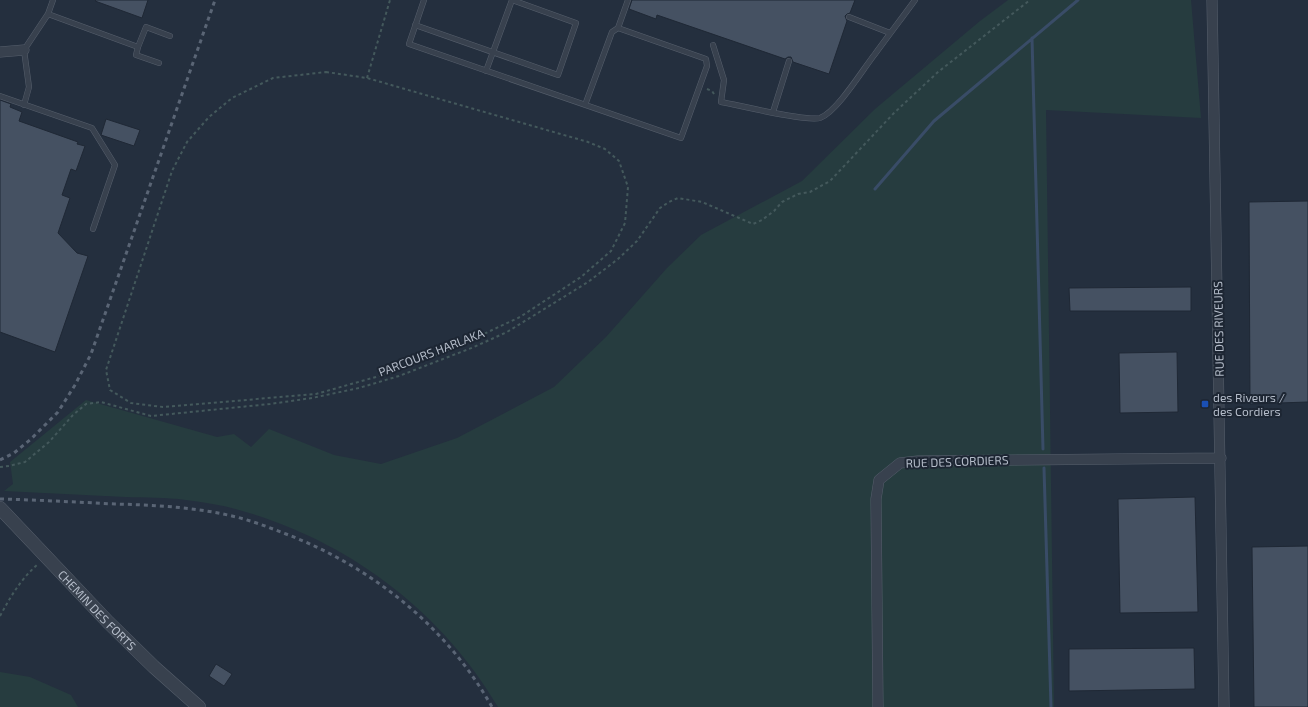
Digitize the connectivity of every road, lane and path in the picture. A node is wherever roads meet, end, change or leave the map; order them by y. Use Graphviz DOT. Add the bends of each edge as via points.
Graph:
graph roads {
  1 [pos="53,0"];
  2 [pos="390,0"];
  3 [pos="424,0"];
  4 [pos="512,0"];
  5 [pos="628,0"];
  6 [pos="907,0"];
  7 [pos="1030,0"];
  8 [pos="1212,0"];
  9 [pos="914,1"];
  10 [pos="48,14"];
  11 [pos="849,17"];
  12 [pos="416,25"];
  13 [pos="618,28"];
  14 [pos="890,33"];
  15 [pos="170,36"];
  16 [pos="713,45"];
  17 [pos="138,47"];
  18 [pos="24,50"];
  19 [pos="0,52"];
  20 [pos="493,52"];
  21 [pos="789,61"];
  22 [pos="159,63"];
  23 [pos="486,71"];
  24 [pos="367,78"];
  25 [pos="0,96"];
  26 [pos="24,105"];
  27 [pos="585,105"];
  28 [pos="773,112"];
  29 [pos="94,229"];
  30 [pos="1220,458"];
  31 [pos="0,467"];
  32 [pos="0,508"];
  33 [pos="46,557"];
  34 [pos="0,616"];
  35 [pos="199,707"];
  36 [pos="878,707"];
  37 [pos="1224,707"];
  1 -- 10 [label="lane"];
  2 -- 24 [label="path"];
  3 -- 12 [label="lane"];
  4 -- 20 [label="lane"];
  4 -- 20 [label="lane" via="576,23 558,75"];
  5 -- 13 [label="lane"];
  6 -- 9 [label="lane"];
  7 -- 31 [label="path, PARCOURS HARLAKA" via="938,72 894,113 830,181 810,192 798,194 782,202 762,220 753,224 702,202 678,198 660,208 637,241 588,282 507,332 474,347 399,376 312,398 151,416 101,402 86,404 73,414 49,442 25,462"];
  8 -- 30 [label="street, RUE DES RIVEURS"];
  9 -- 14 [label="lane"];
  10 -- 17 [label="lane"];
  10 -- 18 [label="lane"];
  11 -- 14 [label="lane"];
  12 -- 20 [label="lane"];
  12 -- 23 [label="lane" via="409,44"];
  13 -- 27 [label="lane" via="612,32"];
  13 -- 27 [label="lane" via="706,59 707,66 681,138"];
  14 -- 28 [label="lane" via="846,92 826,114 812,119"];
  15 -- 17 [label="lane" via="146,27"];
  16 -- 28 [label="lane" via="724,80 721,102"];
  17 -- 22 [label="lane" via="136,55"];
  18 -- 19 [label="street"];
  18 -- 26 [label="lane" via="29,87"];
  20 -- 23 [label="lane"];
  21 -- 28 [label="lane"];
  23 -- 27 [label="lane"];
  24 -- 24 [label="path" via="326,72 274,78 232,98 209,117 187,142 172,171 106,370 110,390 131,403 163,407 316,394 390,373 458,346 520,317 581,277 611,251 625,223 628,187 619,161 605,149"];
  25 -- 26 [label="lane"];
  26 -- 29 [label="lane" via="92,128 115,165"];
  30 -- 36 [label="street, RUE DES CORDIERS" via="1018,459 900,463 879,480 876,499"];
  30 -- 37 [label="street, RUE DES RIVEURS"];
  32 -- 33 [label="street, CHEMIN DES FORTS"];
  33 -- 34 [label="path" via="25,575"];
  33 -- 35 [label="street, CHEMIN DES FORTS" via="108,622"];
}
